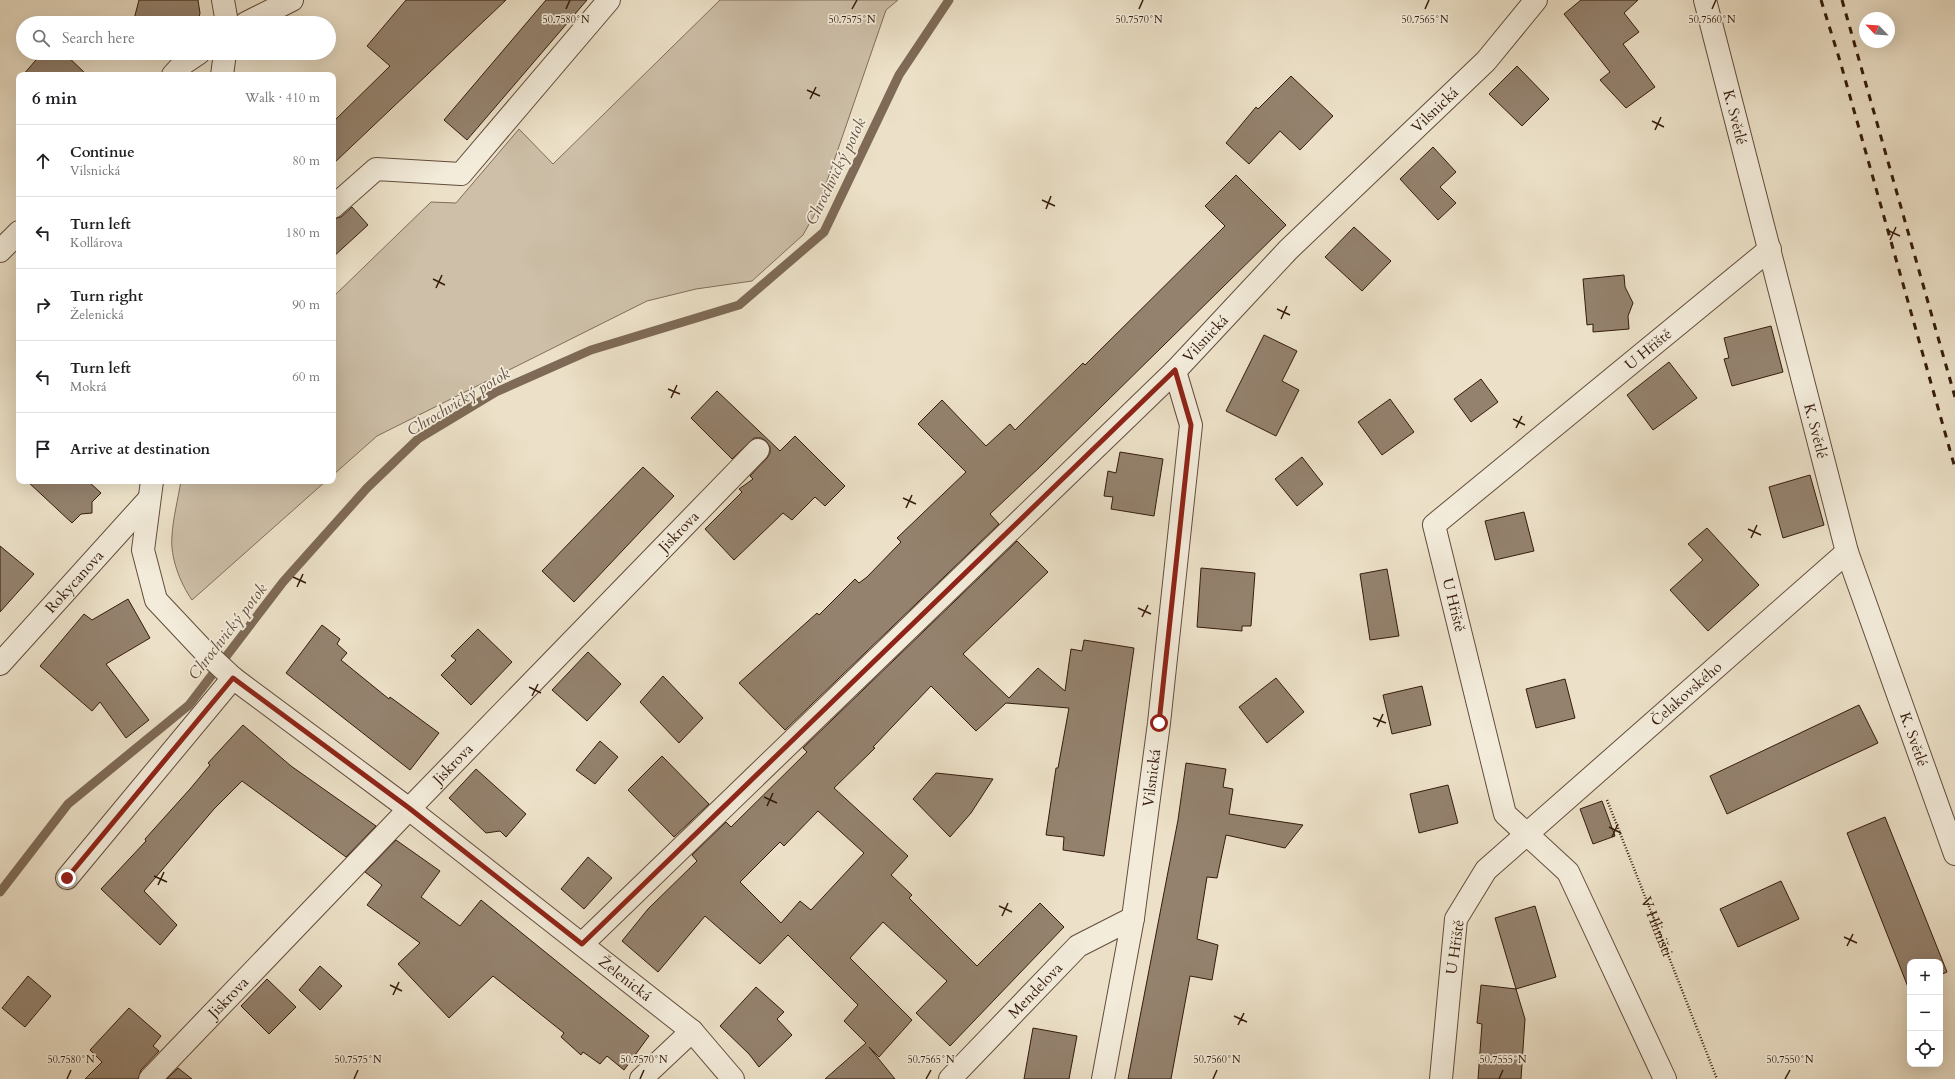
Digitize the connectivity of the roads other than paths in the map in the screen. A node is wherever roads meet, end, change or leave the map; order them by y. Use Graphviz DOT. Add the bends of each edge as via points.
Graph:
graph roads {
  1 [pos="223,0"];
  2 [pos="292,0"];
  3 [pos="609,0"];
  4 [pos="1536,0"];
  5 [pos="1705,0"];
  6 [pos="226,16"];
  7 [pos="260,16"];
  8 [pos="188,60"];
  9 [pos="224,60"];
  10 [pos="176,72"];
  11 [pos="222,72"];
  12 [pos="336,204"];
  13 [pos="16,235"];
  14 [pos="1770,250"];
  15 [pos="0,251"];
  16 [pos="1175,370"];
  17 [pos="758,450"];
  18 [pos="150,490"];
  19 [pos="1847,552"];
  20 [pos="0,664"];
  21 [pos="230,675"];
  22 [pos="409,808"];
  23 [pos="1527,836"];
  24 [pos="1955,854"];
  25 [pos="67,878"];
  26 [pos="1133,918"];
  27 [pos="582,944"];
  28 [pos="692,1031"];
  29 [pos="150,1079"];
  30 [pos="641,1079"];
  31 [pos="733,1079"];
  32 [pos="950,1079"];
  33 [pos="1103,1079"];
  34 [pos="1441,1079"];
  35 [pos="1665,1079"];
  1 -- 6 [label="street"];
  2 -- 7 [label="street"];
  3 -- 12 [label="street" via="461,174 376,170"];
  4 -- 16 [label="street, Vilsnická" via="1486,61 1288,250"];
  5 -- 14 [label="street, K. Světlé"];
  8 -- 10 [label="street"];
  9 -- 11 [label="street"];
  13 -- 15 [label="street"];
  14 -- 19 [label="street, K. Světlé"];
  14 -- 23 [label="street, U Hřiště" via="1434,524 1505,814"];
  16 -- 26 [label="street, Vilsnická" via="1191,425 1159,723"];
  16 -- 27 [label="street"];
  17 -- 22 [label="street, Jiskrova"];
  18 -- 20 [label="street, Rokycanova"];
  18 -- 21 [label="street, Želenická" via="143,550 156,600"];
  19 -- 23 [label="street, Čelakovského"];
  19 -- 24 [label="street, K. Světlé"];
  21 -- 22 [label="street, Želenická"];
  21 -- 25 [label="street"];
  22 -- 27 [label="street, Želenická"];
  22 -- 29 [label="street, Jiskrova"];
  23 -- 34 [label="street, U Hřiště" via="1486,870 1456,919"];
  23 -- 35 [label="street" via="1568,872"];
  26 -- 32 [label="street, Mendelova" via="1078,946"];
  26 -- 33 [label="street, Vilsnická"];
  27 -- 28 [label="street, Želenická"];
  28 -- 30 [label="street"];
  28 -- 31 [label="street, Želenická"];
}
